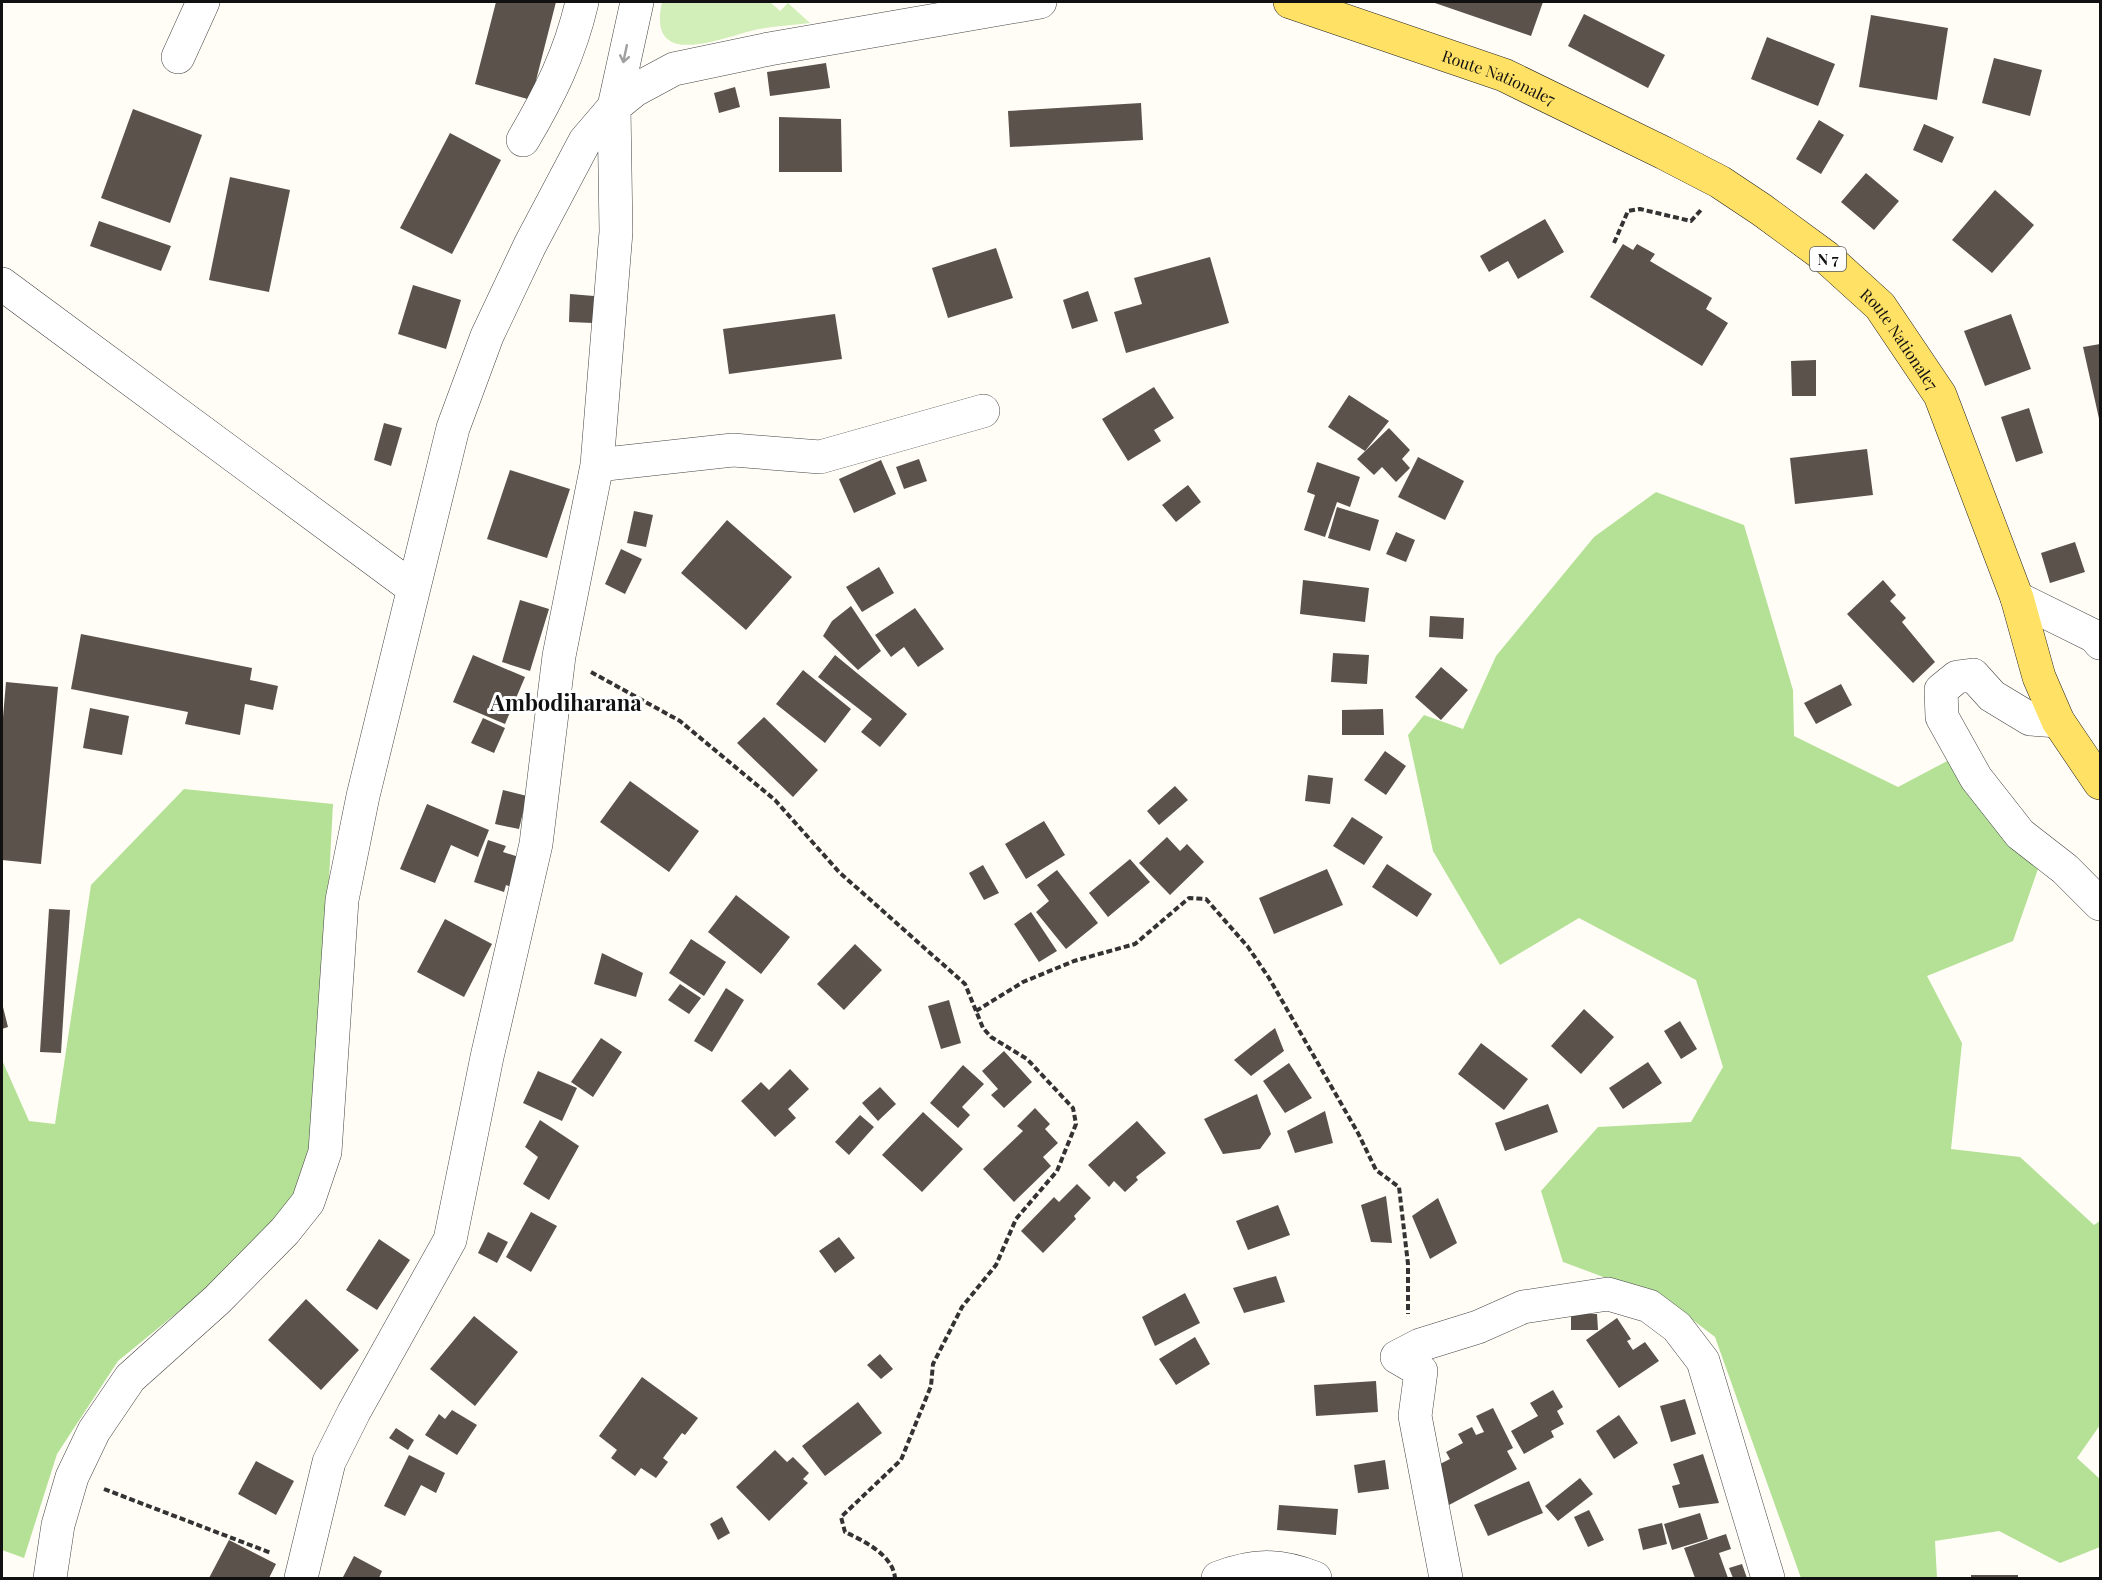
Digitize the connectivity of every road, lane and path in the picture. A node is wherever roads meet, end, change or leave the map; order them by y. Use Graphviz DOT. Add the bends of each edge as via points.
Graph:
graph roads {
  1 [pos="204,2"];
  2 [pos="582,2"];
  3 [pos="637,2"];
  4 [pos="1040,2"];
  5 [pos="1290,2"];
  6 [pos="178,57"];
  7 [pos="614,107"];
  8 [pos="523,140"];
  9 [pos="1699,213"];
  10 [pos="1614,243"];
  11 [pos="2,284"];
  12 [pos="982,411"];
  13 [pos="597,465"];
  14 [pos="413,588"];
  15 [pos="2017,598"];
  16 [pos="2100,643"];
  17 [pos="559,656"];
  18 [pos="2058,721"];
  19 [pos="2100,783"];
  20 [pos="2100,904"];
  21 [pos="976,1011"];
  22 [pos="1420,1345"];
  23 [pos="72,1477"];
  24 [pos="302,1572"];
  25 [pos="50,1578"];
  26 [pos="895,1578"];
  27 [pos="1218,1578"];
  28 [pos="1315,1578"];
  29 [pos="1446,1578"];
  30 [pos="1768,1578"];
  1 -- 6 [label="street"];
  2 -- 8 [label="street" via="556,84"];
  3 -- 7 [label="street, one-way"];
  4 -- 7 [label="street" via="674,69 635,90"];
  5 -- 15 [label="main road, Route Nationale7 / N 7" via="1504,75 1720,182 1826,257 1880,306 1940,395"];
  7 -- 13 [label="street" via="616,232"];
  7 -- 14 [label="street" via="585,141 487,336 453,428"];
  9 -- 10 [label="path" via="1691,221 1640,209 1628,211"];
  11 -- 14 [label="street"];
  12 -- 13 [label="street" via="820,456 734,450"];
  13 -- 17 [label="street"];
  14 -- 23 [label="street" via="342,900 324,1152 308,1202 217,1300 130,1378 94,1431"];
  15 -- 16 [label="street" via="2094,636"];
  15 -- 18 [label="main road, Route Nationale7 / N 7" via="2039,678"];
  17 -- 21 [label="path" via="681,721 775,800 839,872 965,984"];
  17 -- 24 [label="street" via="536,844 450,1240 329,1462"];
  18 -- 19 [label="main road, Route Nationale7 / N 7"];
  18 -- 20 [label="street" via="2030,719 1992,696 1973,675 1957,677 1941,690 1942,717 1976,778 2020,834 2065,869"];
  21 -- 22 [label="path" via="1023,982 1074,961 1135,944 1190,898 1206,899 1269,978 1376,1170 1399,1187 1408,1264 1406,1310"];
  21 -- 26 [label="path" via="991,1037 1027,1059 1073,1108 1076,1124 1057,1171 1016,1219 996,1265 962,1307 933,1364 931,1386 901,1460 841,1517 845,1532 872,1544 895,1572"];
  22 -- 29 [label="street" via="1397,1357 1421,1371 1415,1416"];
  22 -- 30 [label="street" via="1478,1327 1523,1307 1608,1294 1649,1306 1677,1327 1702,1361"];
  23 -- 24 [label="path"];
  23 -- 25 [label="street" via="58,1525"];
  27 -- 28 [label="street" via="1244,1568 1290,1569"];
}
